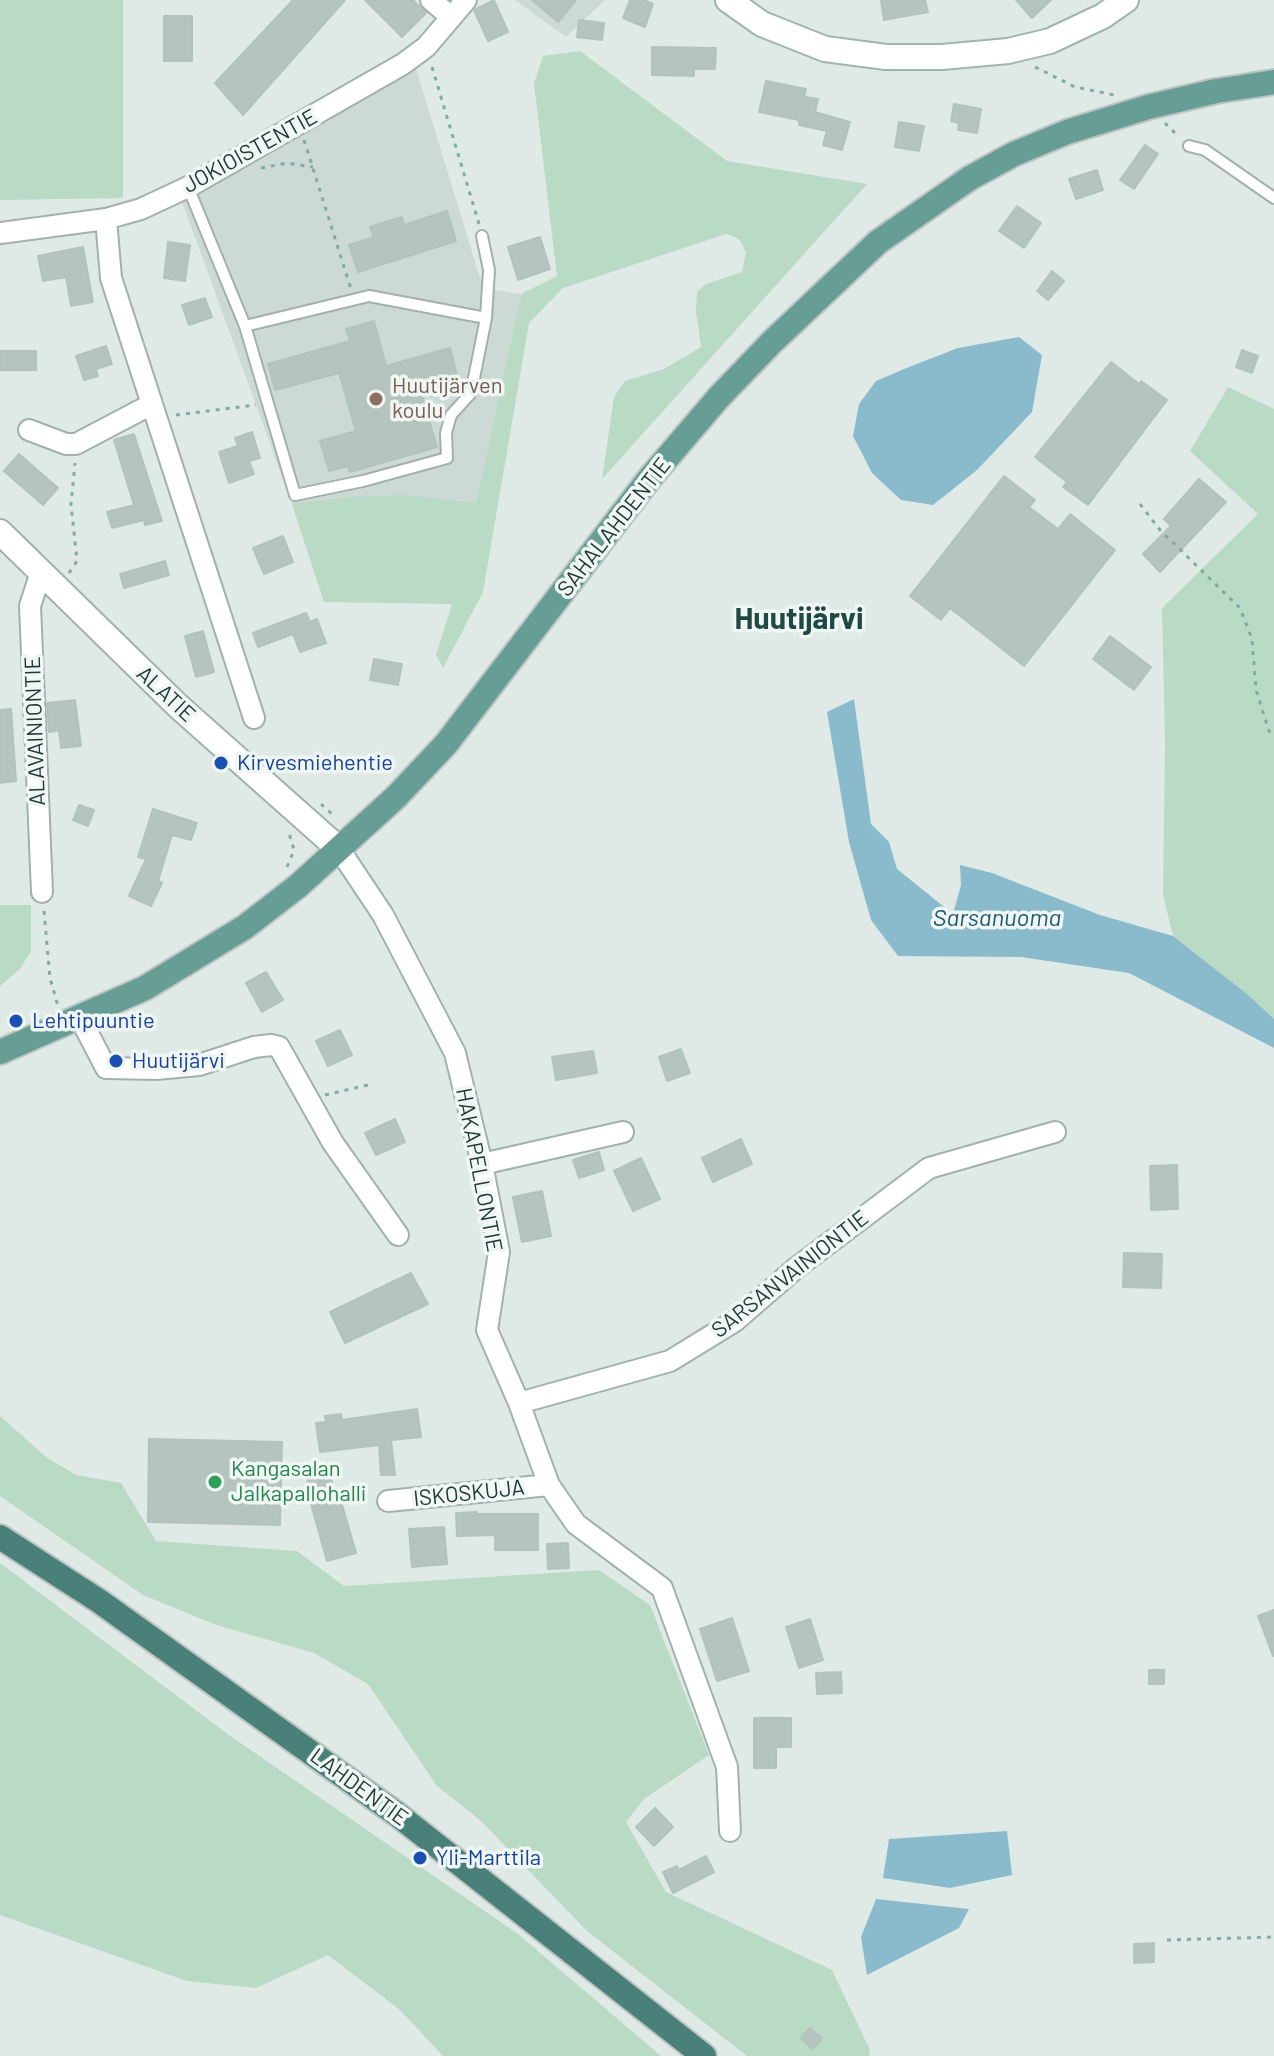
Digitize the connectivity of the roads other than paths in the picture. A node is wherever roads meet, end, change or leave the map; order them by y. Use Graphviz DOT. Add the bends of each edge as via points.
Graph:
graph roads {
  1 [pos="431,0"];
  2 [pos="466,0"];
  3 [pos="728,0"];
  4 [pos="1126,0"];
  5 [pos="1097,8"];
  6 [pos="451,17"];
  7 [pos="1274,82"];
  8 [pos="1189,146"];
  9 [pos="188,187"];
  10 [pos="1274,198"];
  11 [pos="106,219"];
  12 [pos="0,233"];
  13 [pos="482,236"];
  14 [pos="486,318"];
  15 [pos="245,326"];
  16 [pos="154,410"];
  17 [pos="29,430"];
  18 [pos="0,532"];
  19 [pos="41,572"];
  20 [pos="254,718"];
  21 [pos="339,849"];
  22 [pos="42,892"];
  23 [pos="71,1022"];
  24 [pos="0,1052"];
  25 [pos="623,1132"];
  26 [pos="1055,1132"];
  27 [pos="482,1164"];
  28 [pos="398,1235"];
  29 [pos="519,1403"];
  30 [pos="549,1485"];
  31 [pos="388,1501"];
  32 [pos="0,1528"];
  33 [pos="0,1537"];
  34 [pos="0,1544"];
  35 [pos="64,1577"];
  36 [pos="99,1601"];
  37 [pos="730,1831"];
  38 [pos="704,2056"];
  1 -- 6 [label="street"];
  2 -- 6 [label="street, JOKIOISTENTIE"];
  3 -- 5 [label="street" via="762,24 825,49 886,57 1008,51 1050,41"];
  4 -- 5 [label="street"];
  6 -- 9 [label="street, JOKIOISTENTIE" via="403,64"];
  7 -- 21 [label="main road, SAHALAHDENTIE" via="1148,107 1067,132 970,178 878,242 719,397 649,479 446,744"];
  8 -- 10 [label="lane" via="1205,150"];
  9 -- 11 [label="street, JOKIOISTENTIE"];
  9 -- 15 [label="lane"];
  11 -- 12 [label="street, JOKIOISTENTIE"];
  11 -- 16 [label="street" via="111,278"];
  13 -- 14 [label="lane" via="489,270"];
  14 -- 15 [label="lane" via="369,296"];
  14 -- 15 [label="lane" via="471,393 451,415 447,458 295,495"];
  16 -- 17 [label="street" via="76,444"];
  16 -- 20 [label="street"];
  18 -- 19 [label="street, ALATIE"];
  19 -- 21 [label="street, ALATIE" via="178,706"];
  19 -- 22 [label="street, ALAVAINIONTIE" via="30,606"];
  21 -- 23 [label="main road, SAHALAHDENTIE" via="245,927 145,988"];
  21 -- 27 [label="street, HAKAPELLONTIE" via="383,915 455,1053"];
  23 -- 24 [label="main road, SAHALAHDENTIE"];
  23 -- 28 [label="street" via="106,1068 199,1065 254,1047 279,1047 333,1143"];
  25 -- 27 [label="street"];
  26 -- 29 [label="street, SARSANVAINIONTIE" via="929,1168 735,1321 670,1361"];
  27 -- 29 [label="street, HAKAPELLONTIE" via="499,1252 487,1330"];
  29 -- 30 [label="street, HAKAPELLONTIE"];
  30 -- 31 [label="street, ISKOSKUJA"];
  30 -- 37 [label="street, HAKAPELLONTIE" via="576,1524 662,1588 727,1767"];
  32 -- 36 [label="highway"];
  33 -- 35 [label="highway, LAHDENTIE"];
  34 -- 35 [label="highway"];
  35 -- 36 [label="highway, LAHDENTIE"];
  36 -- 38 [label="highway, LAHDENTIE" via="398,1815"];
}
